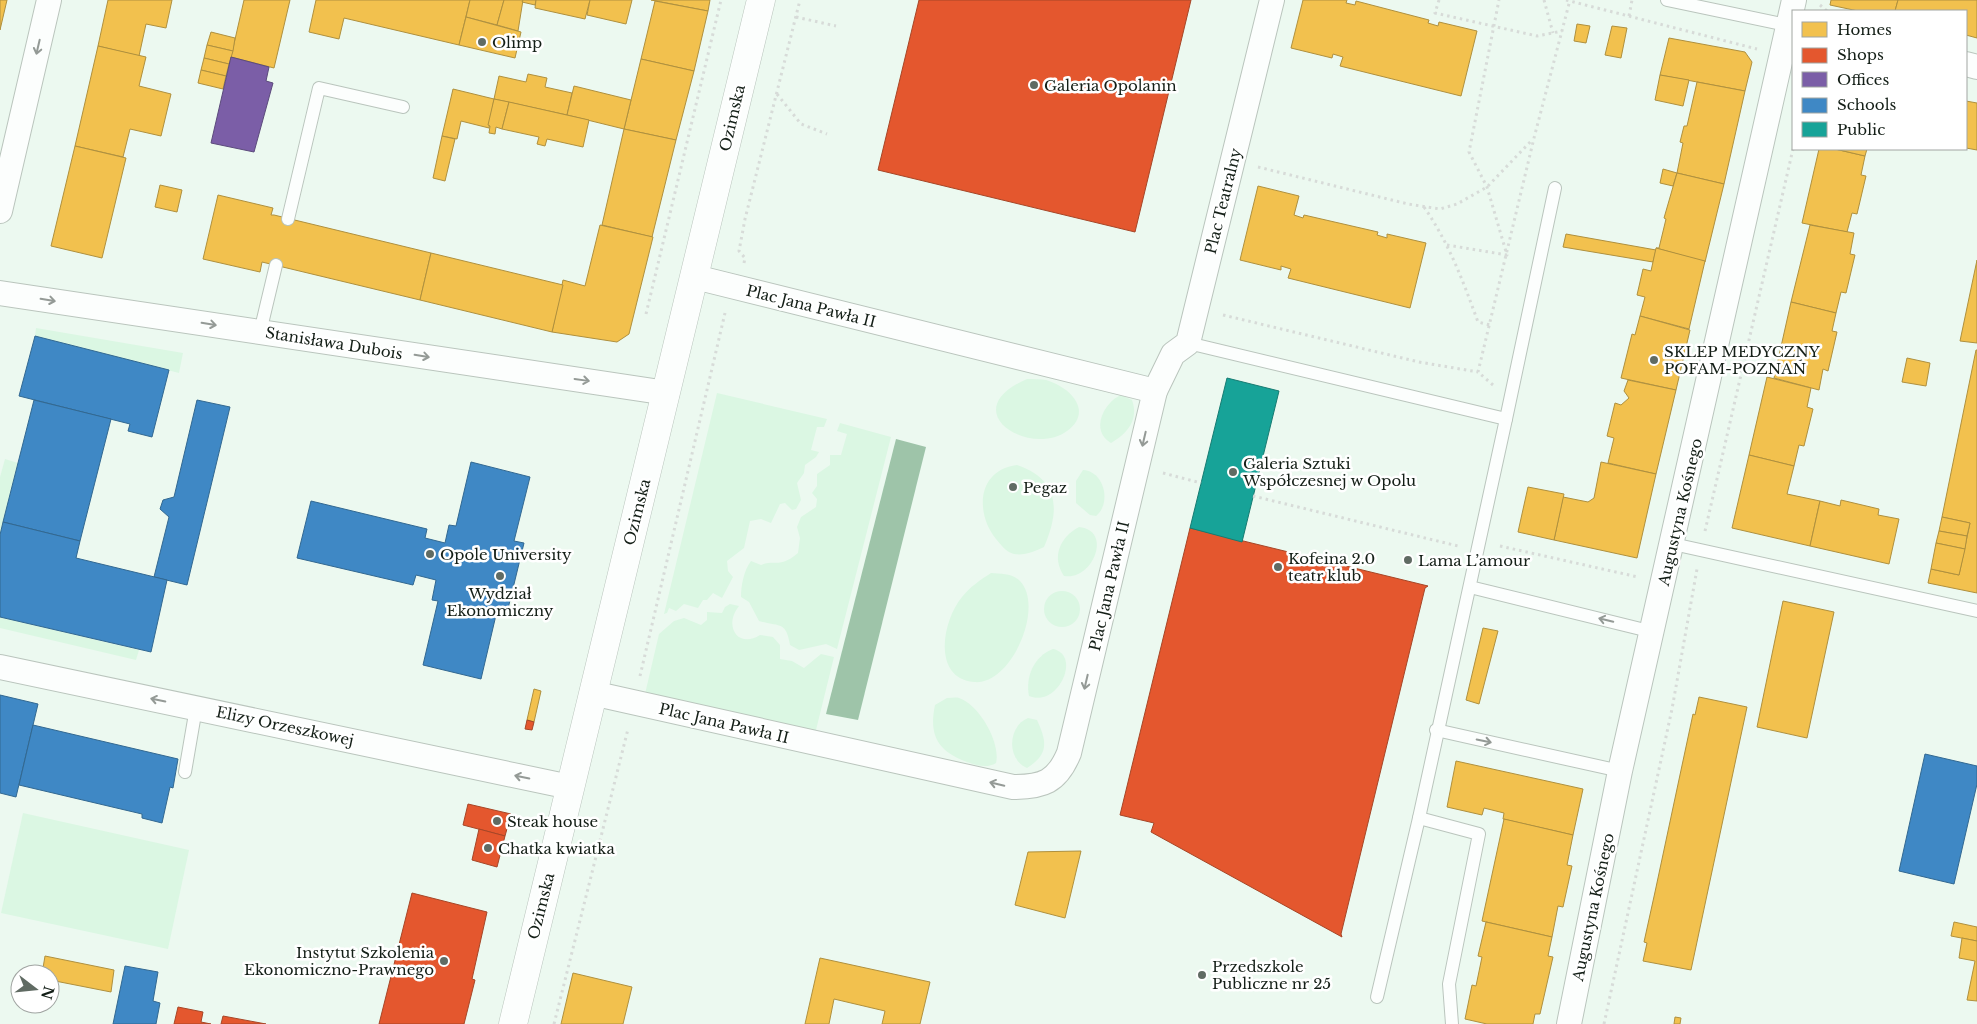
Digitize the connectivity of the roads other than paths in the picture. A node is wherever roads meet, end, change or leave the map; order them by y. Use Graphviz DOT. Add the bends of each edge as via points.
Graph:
graph roads {
  1 [pos="49,0"];
  2 [pos="761,0"];
  3 [pos="1272,0"];
  4 [pos="1667,0"];
  5 [pos="1792,13"];
  6 [pos="1790,26"];
  7 [pos="403,107"];
  8 [pos="1555,188"];
  9 [pos="0,211"];
  10 [pos="288,218"];
  11 [pos="276,265"];
  12 [pos="694,277"];
  13 [pos="0,293"];
  14 [pos="260,332"];
  15 [pos="1188,343"];
  16 [pos="1156,391"];
  17 [pos="667,393"];
  18 [pos="1506,419"];
  19 [pos="1673,544"];
  20 [pos="1470,587"];
  21 [pos="1977,610"];
  22 [pos="1653,632"];
  23 [pos="0,667"];
  24 [pos="592,693"];
  25 [pos="196,708"];
  26 [pos="1436,730"];
  27 [pos="1620,771"];
  28 [pos="185,772"];
  29 [pos="570,787"];
  30 [pos="1419,818"];
  31 [pos="1377,997"];
  32 [pos="513,1024"];
  33 [pos="1452,1024"];
  34 [pos="1569,1024"];
  1 -- 9 [label="street, one-way"];
  2 -- 12 [label="main road, Ozimska"];
  3 -- 15 [label="street, Plac Teatralny"];
  4 -- 6 [label="lane"];
  5 -- 6 [label="street, Augustyna Kośnego"];
  6 -- 19 [label="street, Augustyna Kośnego"];
  7 -- 10 [label="lane" via="319,88"];
  8 -- 18 [label="lane"];
  11 -- 14 [label="lane"];
  12 -- 16 [label="street, Plac Jana Pawła II"];
  12 -- 17 [label="main road, Ozimska"];
  13 -- 14 [label="street, Stanisława Dubois, one-way"];
  14 -- 17 [label="street, Stanisława Dubois, one-way"];
  15 -- 16 [label="street" via="1172,354"];
  15 -- 18 [label="lane"];
  16 -- 24 [label="street, Plac Jana Pawła II, one-way" via="1069,753 1063,768 1052,779 1030,787 1013,787"];
  17 -- 24 [label="main road, Ozimska"];
  18 -- 20 [label="lane"];
  19 -- 21 [label="lane"];
  19 -- 22 [label="street, Augustyna Kośnego"];
  22 -- 20 [label="lane, one-way"];
  20 -- 26 [label="lane"];
  22 -- 27 [label="street, Augustyna Kośnego"];
  25 -- 23 [label="street, Elizy Orzeszkowej, one-way"];
  24 -- 29 [label="main road, Ozimska"];
  25 -- 28 [label="lane"];
  29 -- 25 [label="street, Elizy Orzeszkowej, one-way"];
  26 -- 27 [label="lane, one-way"];
  26 -- 30 [label="lane"];
  27 -- 34 [label="street, Augustyna Kośnego"];
  29 -- 32 [label="main road, Ozimska"];
  30 -- 31 [label="lane"];
  30 -- 33 [label="lane" via="1479,834 1449,984"];
}
